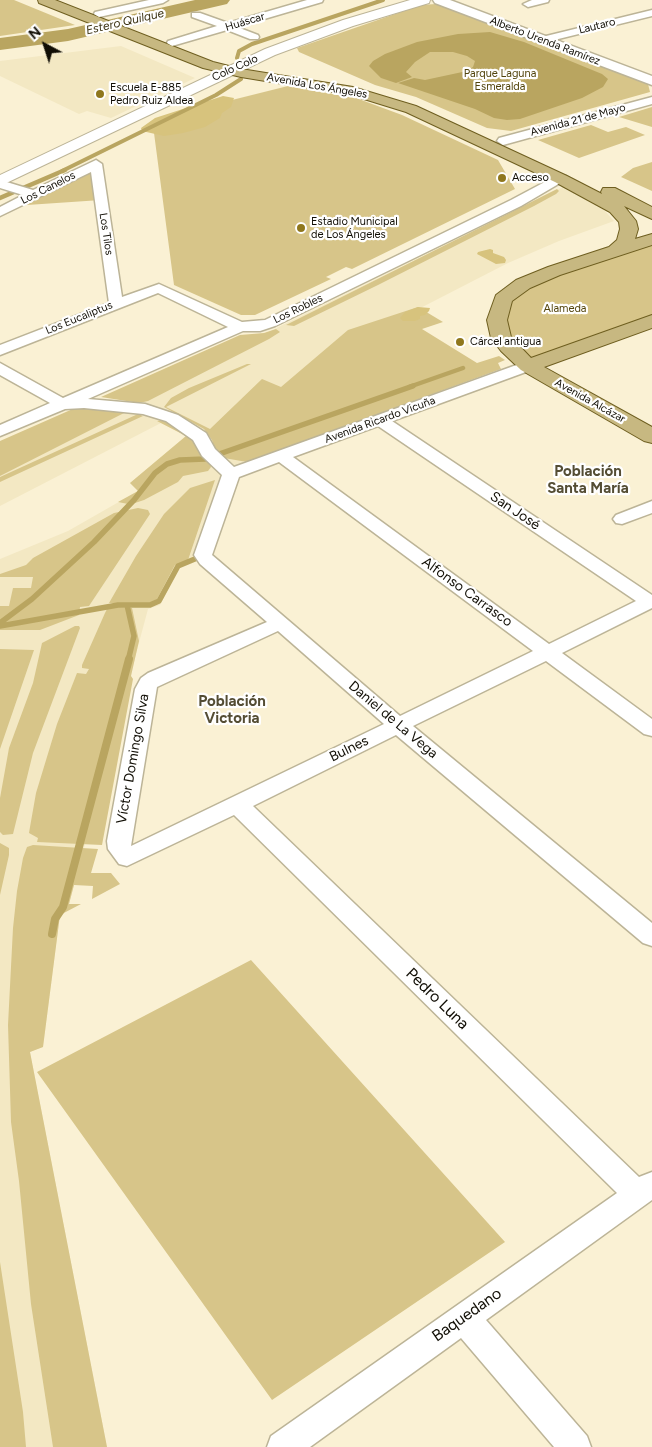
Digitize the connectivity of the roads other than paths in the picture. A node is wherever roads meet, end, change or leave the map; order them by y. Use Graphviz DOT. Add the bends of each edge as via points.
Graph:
graph roads {
  1 [pos="44,0"];
  2 [pos="64,0"];
  3 [pos="163,0"];
  4 [pos="318,0"];
  5 [pos="424,0"];
  6 [pos="439,0"];
  7 [pos="544,0"];
  8 [pos="528,4"];
  9 [pos="651,13"];
  10 [pos="196,15"];
  11 [pos="112,22"];
  12 [pos="229,27"];
  13 [pos="254,37"];
  14 [pos="542,40"];
  15 [pos="172,43"];
  16 [pos="235,68"];
  17 [pos="652,81"];
  18 [pos="652,100"];
  19 [pos="503,141"];
  20 [pos="96,164"];
  21 [pos="561,179"];
  22 [pos="2,183"];
  23 [pos="35,195"];
  24 [pos="0,212"];
  25 [pos="652,214"];
  26 [pos="652,239"];
  27 [pos="615,251"];
  28 [pos="116,303"];
  29 [pos="652,321"];
  30 [pos="240,327"];
  31 [pos="0,350"];
  32 [pos="528,366"];
  33 [pos="0,368"];
  34 [pos="63,404"];
  35 [pos="380,420"];
  36 [pos="0,431"];
  37 [pos="652,436"];
  38 [pos="281,456"];
  39 [pos="232,474"];
  40 [pos="652,506"];
  41 [pos="622,519"];
  42 [pos="651,601"];
  43 [pos="280,624"];
  44 [pos="548,652"];
  45 [pos="398,725"];
  46 [pos="652,729"];
  47 [pos="238,804"];
  48 [pos="127,858"];
  49 [pos="652,937"];
  50 [pos="647,1189"];
  51 [pos="464,1318"];
  52 [pos="283,1447"];
  53 [pos="576,1447"];
  1 -- 11 [label="main road, Avenida Los Ángeles"];
  2 -- 11 [label="main road, Avenida Los Ángeles"];
  3 -- 11 [label="street"];
  4 -- 12 [label="street, Huáscar"];
  5 -- 16 [label="main road, Colo Colo" via="341,26"];
  6 -- 14 [label="street, Alberto Urenda Ramírez"];
  7 -- 8 [label="street"];
  9 -- 14 [label="street, Lautaro"];
  10 -- 12 [label="street"];
  11 -- 15 [label="main road, Avenida Los Ángeles"];
  11 -- 16 [label="main road, Avenida Los Ángeles" via="192,60"];
  12 -- 13 [label="street"];
  12 -- 15 [label="street, Huáscar"];
  14 -- 17 [label="street, Alberto Urenda Ramírez"];
  15 -- 16 [label="main road, Avenida Los Ángeles"];
  16 -- 19 [label="main road, Avenida Los Ángeles" via="354,84 387,92 428,106"];
  16 -- 21 [label="main road, Avenida Los Ángeles" via="388,100"];
  16 -- 22 [label="main road, Colo Colo"];
  18 -- 19 [label="street, Avenida 21 de Mayo"];
  19 -- 25 [label="main road, Avenida Los Ángeles"];
  20 -- 23 [label="street, Los Canelos"];
  20 -- 28 [label="street, Los Tilos"];
  21 -- 27 [label="main road, Avenida Los Ángeles" via="609,203 625,217 629,233"];
  21 -- 30 [label="street, Los Robles" via="270,323"];
  22 -- 23 [label="street"];
  23 -- 24 [label="street, Los Canelos"];
  26 -- 27 [label="main road"];
  27 -- 32 [label="main road" via="536,278 503,299 497,314 498,329 508,347"];
  28 -- 30 [label="street, Los Eucaliptus" via="159,288"];
  28 -- 31 [label="street, Los Eucaliptus"];
  29 -- 32 [label="main road, Avenida Ricardo Vicuña"];
  30 -- 34 [label="street, Los Robles"];
  32 -- 35 [label="street, Avenida Ricardo Vicuña"];
  32 -- 37 [label="main road, Avenida Alcázar"];
  33 -- 34 [label="street"];
  34 -- 36 [label="street, Los Robles"];
  34 -- 39 [label="street" via="161,413 200,436 212,456"];
  35 -- 38 [label="street, Avenida Ricardo Vicuña"];
  35 -- 42 [label="street, San José"];
  38 -- 39 [label="street, Avenida Ricardo Vicuña"];
  38 -- 44 [label="street, Alfonso Carrasco"];
  39 -- 43 [label="street, Daniel de La Vega" via="204,555"];
  40 -- 41 [label="street"];
  42 -- 44 [label="street, Bulnes"];
  43 -- 45 [label="street, Daniel de La Vega"];
  43 -- 48 [label="street, Víctor Domingo Silva" via="148,683 119,841 120,849"];
  44 -- 45 [label="street, Bulnes"];
  44 -- 46 [label="street, Alfonso Carrasco"];
  45 -- 47 [label="street, Bulnes"];
  45 -- 49 [label="street, Daniel de La Vega"];
  47 -- 48 [label="street, Bulnes"];
  47 -- 50 [label="street, Pedro Luna"];
  50 -- 51 [label="street, Baquedano"];
  51 -- 52 [label="street, Baquedano"];
  51 -- 53 [label="street"];
}
